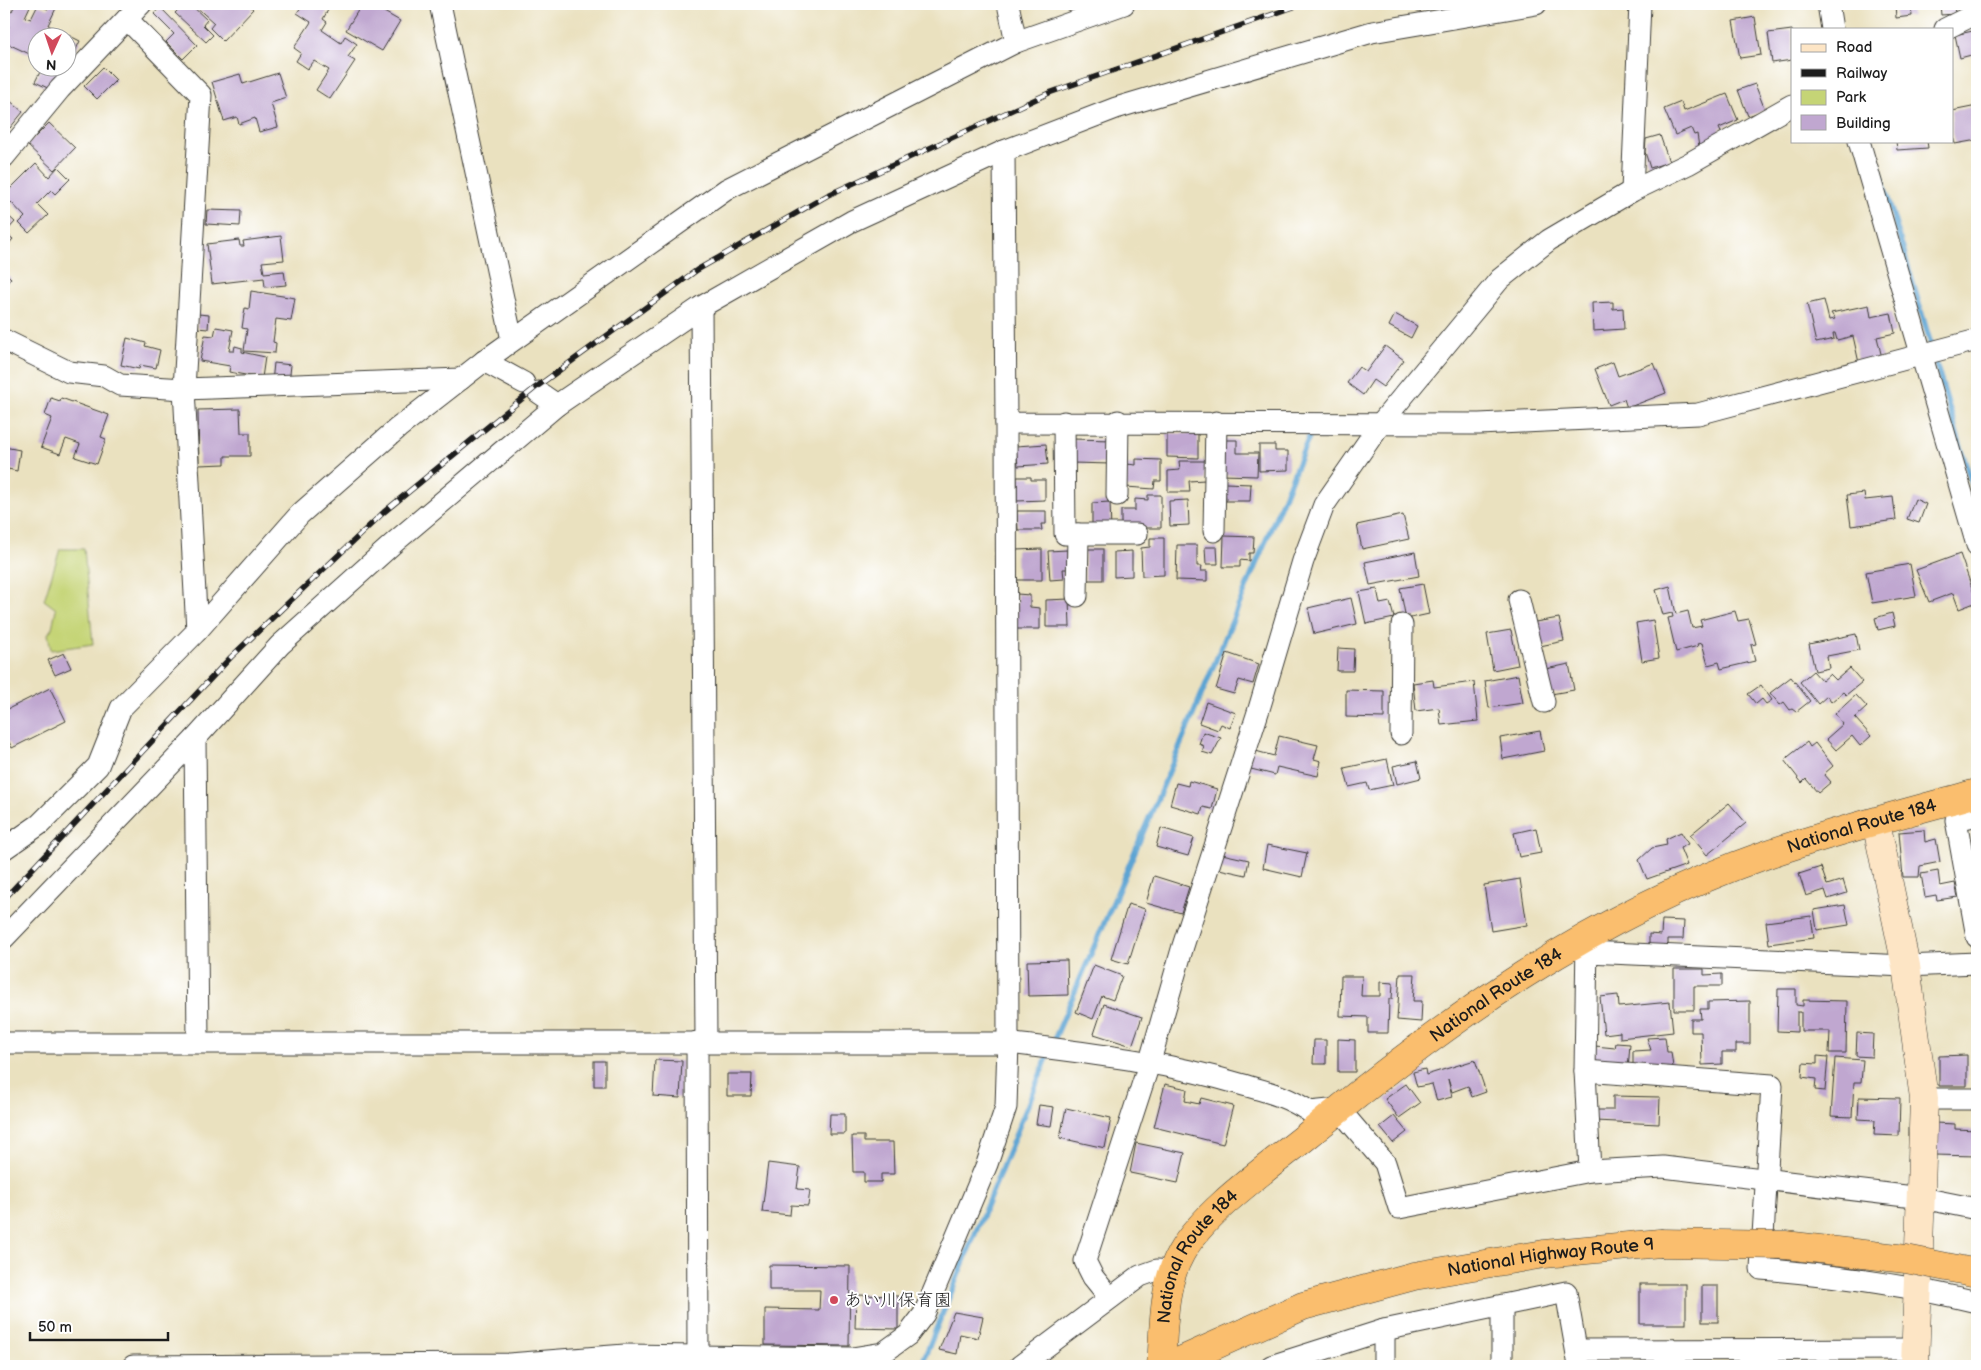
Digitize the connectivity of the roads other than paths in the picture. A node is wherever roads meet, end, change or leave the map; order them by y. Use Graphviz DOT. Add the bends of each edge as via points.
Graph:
graph roads {
  1 [pos="141,4"];
  2 [pos="440,4"];
  3 [pos="1008,4"];
  4 [pos="1124,4"];
  5 [pos="1536,4"];
  6 [pos="1640,4"];
  7 [pos="1828,4"];
  8 [pos="1977,13"];
  9 [pos="126,19"];
  10 [pos="1832,28"];
  11 [pos="1947,28"];
  12 [pos="1016,42"];
  13 [pos="1791,106"];
  14 [pos="1859,142"];
  15 [pos="1004,151"];
  16 [pos="4,157"];
  17 [pos="1632,191"];
  18 [pos="701,307"];
  19 [pos="4,340"];
  20 [pos="512,340"];
  21 [pos="1977,340"];
  22 [pos="1923,356"];
  23 [pos="484,361"];
  24 [pos="461,379"];
  25 [pos="184,389"];
  26 [pos="557,405"];
  27 [pos="1118,421"];
  28 [pos="1006,422"];
  29 [pos="1064,422"];
  30 [pos="1216,422"];
  31 [pos="1381,423"];
  32 [pos="1117,495"];
  33 [pos="1214,531"];
  34 [pos="1078,534"];
  35 [pos="1137,534"];
  36 [pos="1977,545"];
  37 [pos="1078,596"];
  38 [pos="1519,600"];
  39 [pos="1402,625"];
  40 [pos="197,631"];
  41 [pos="1544,702"];
  42 [pos="1400,734"];
  43 [pos="195,739"];
  44 [pos="1977,793"];
  45 [pos="1977,815"];
  46 [pos="1876,822"];
  47 [pos="4,849"];
  48 [pos="1973,886"];
  49 [pos="1977,937"];
  50 [pos="4,938"];
  51 [pos="1587,944"];
  52 [pos="1977,963"];
  53 [pos="1906,966"];
  54 [pos="198,1042"];
  55 [pos="702,1042"];
  56 [pos="4,1043"];
  57 [pos="1008,1043"];
  58 [pos="1150,1061"];
  59 [pos="1586,1071"];
  60 [pos="1924,1099"];
  61 [pos="1977,1099"];
  62 [pos="1339,1109"];
  63 [pos="1590,1170"];
  64 [pos="1765,1181"];
  65 [pos="1922,1198"];
  66 [pos="1977,1209"];
  67 [pos="1172,1271"];
  68 [pos="1977,1273"];
  69 [pos="1918,1288"];
  70 [pos="1110,1298"];
  71 [pos="1977,1302"];
  72 [pos="1502,1306"];
  73 [pos="1384,1330"];
  74 [pos="1578,1358"];
  75 [pos="1916,1358"];
  76 [pos="698,1361"];
  77 [pos="757,1362"];
  78 [pos="133,1366"];
  79 [pos="1020,1366"];
  80 [pos="1162,1366"];
  81 [pos="1169,1366"];
  82 [pos="1271,1366"];
  83 [pos="1384,1366"];
  84 [pos="1502,1366"];
  1 -- 9 [label="street"];
  2 -- 20 [label="street"];
  3 -- 12 [label="street"];
  4 -- 12 [label="street"];
  5 -- 15 [label="street" via="1372,32 1116,108"];
  6 -- 17 [label="street"];
  7 -- 10 [label="street"];
  8 -- 11 [label="street"];
  9 -- 16 [label="street" via="60,89"];
  9 -- 25 [label="street" via="201,95"];
  12 -- 20 [label="street" via="726,189"];
  13 -- 17 [label="street" via="1688,164"];
  14 -- 22 [label="street"];
  15 -- 18 [label="street" via="852,221"];
  15 -- 28 [label="street"];
  17 -- 31 [label="street" via="1549,240 1500,279"];
  18 -- 26 [label="street"];
  18 -- 55 [label="street"];
  19 -- 25 [label="street" via="69,372 104,376 120,385"];
  20 -- 23 [label="street"];
  21 -- 22 [label="street"];
  22 -- 31 [label="street" via="1698,414 1479,424"];
  22 -- 36 [label="street"];
  23 -- 24 [label="street"];
  23 -- 26 [label="street"];
  24 -- 25 [label="street"];
  24 -- 40 [label="street" via="398,428 300,514"];
  25 -- 40 [label="street"];
  26 -- 43 [label="street" via="396,541 280,645"];
  27 -- 29 [label="street"];
  27 -- 30 [label="street"];
  27 -- 32 [label="street"];
  28 -- 29 [label="street"];
  28 -- 57 [label="street"];
  29 -- 34 [label="street" via="1065,534"];
  30 -- 31 [label="street"];
  30 -- 33 [label="street"];
  31 -- 58 [label="street" via="1324,505 1306,553"];
  34 -- 35 [label="street"];
  34 -- 37 [label="street"];
  38 -- 41 [label="street"];
  39 -- 42 [label="street"];
  40 -- 47 [label="street" via="121,708 98,766 40,824"];
  43 -- 50 [label="street"];
  43 -- 54 [label="street"];
  44 -- 46 [label="highway, National Route 184"];
  45 -- 48 [label="street" via="1956,820"];
  46 -- 51 [label="highway, National Route 184" via="1764,856 1657,900"];
  46 -- 53 [label="street"];
  48 -- 49 [label="street"];
  51 -- 53 [label="street"];
  51 -- 59 [label="street"];
  51 -- 62 [label="highway, National Route 184" via="1480,1002"];
  52 -- 53 [label="street"];
  53 -- 60 [label="street"];
  54 -- 55 [label="street"];
  54 -- 56 [label="street"];
  55 -- 57 [label="street"];
  55 -- 76 [label="street"];
  57 -- 58 [label="street"];
  57 -- 77 [label="street" via="1006,1106 987,1164 924,1314 908,1335 883,1353 852,1358"];
  58 -- 62 [label="street" via="1292,1100 1310,1112"];
  58 -- 70 [label="street" via="1085,1261"];
  59 -- 63 [label="street"];
  59 -- 64 [label="street" via="1772,1085"];
  60 -- 61 [label="street"];
  60 -- 65 [label="street"];
  62 -- 63 [label="street" via="1385,1163 1399,1208"];
  62 -- 67 [label="highway, National Route 184" via="1219,1208 1193,1236"];
  63 -- 64 [label="street" via="1663,1167"];
  64 -- 65 [label="street"];
  64 -- 69 [label="street" via="1761,1269 1833,1275"];
  65 -- 66 [label="street"];
  65 -- 69 [label="street"];
  67 -- 70 [label="street" via="1157,1270 1140,1276"];
  67 -- 80 [label="highway, National Route 184"];
  68 -- 81 [label="highway, National Highway Route 9, bridge" via="1906,1258 1785,1245 1660,1243 1544,1254 1414,1276 1303,1306"];
  69 -- 71 [label="street"];
  69 -- 75 [label="street"];
  70 -- 79 [label="street"];
  72 -- 73 [label="street"];
  72 -- 74 [label="street" via="1566,1292"];
  72 -- 84 [label="street"];
  73 -- 82 [label="street"];
  73 -- 83 [label="street"];
  74 -- 75 [label="street"];
  76 -- 77 [label="street"];
  76 -- 78 [label="street" via="625,1355 509,1364"];
}
